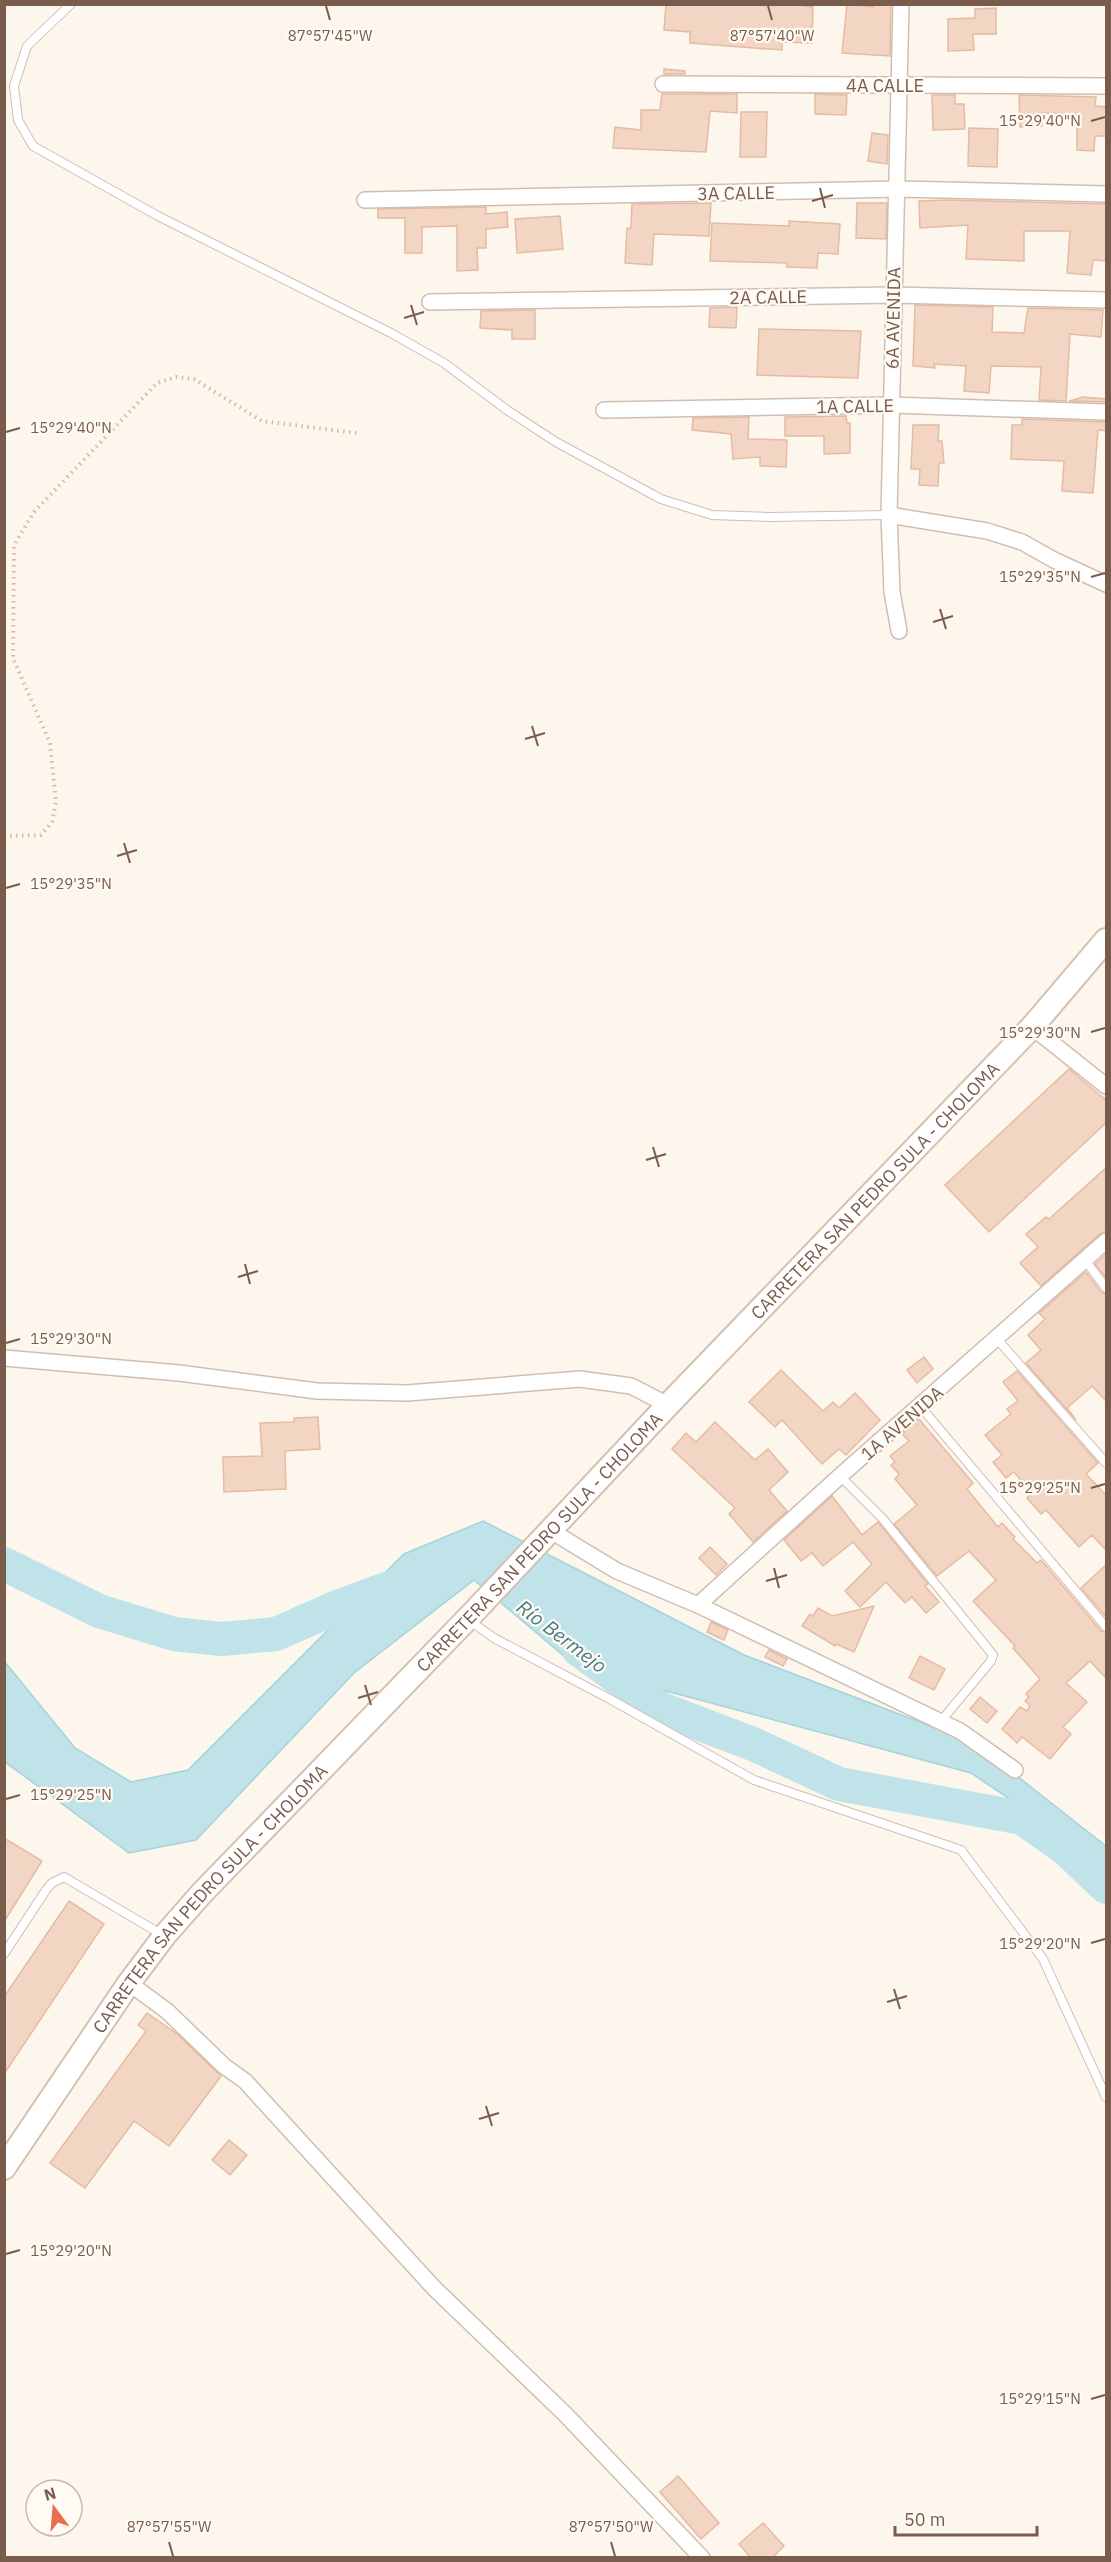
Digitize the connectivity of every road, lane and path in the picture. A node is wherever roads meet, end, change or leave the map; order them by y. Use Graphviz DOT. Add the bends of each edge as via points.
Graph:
graph roads {
  1 [pos="71,4"];
  2 [pos="901,4"];
  3 [pos="663,84"];
  4 [pos="899,85"];
  5 [pos="1107,86"];
  6 [pos="896,190"];
  7 [pos="1107,194"];
  8 [pos="365,200"];
  9 [pos="893,295"];
  10 [pos="1107,300"];
  11 [pos="430,302"];
  12 [pos="891,405"];
  13 [pos="604,410"];
  14 [pos="1107,412"];
  15 [pos="357,433"];
  16 [pos="889,515"];
  17 [pos="1107,584"];
  18 [pos="900,631"];
  19 [pos="4,836"];
  20 [pos="1107,940"];
  21 [pos="1032,1027"];
  22 [pos="1107,1086"];
  23 [pos="1107,1241"];
  24 [pos="1085,1260"];
  25 [pos="1107,1288"];
  26 [pos="997,1339"];
  27 [pos="4,1358"];
  28 [pos="668,1405"];
  29 [pos="920,1406"];
  30 [pos="1107,1463"];
  31 [pos="840,1476"];
  32 [pos="548,1533"];
  33 [pos="698,1605"];
  34 [pos="469,1616"];
  35 [pos="1107,1627"];
  36 [pos="941,1721"];
  37 [pos="1015,1770"];
  38 [pos="165,1935"];
  39 [pos="4,1954"];
  40 [pos="129,1983"];
  41 [pos="1107,2097"];
  42 [pos="6,2163"];
  43 [pos="702,2558"];
  1 -- 16 [label="lane" via="27,46 14,86 18,120 33,146 158,216 391,333 444,363 556,442 661,499 712,515"];
  2 -- 4 [label="street, 6A AVENIDA"];
  3 -- 4 [label="street, 4A CALLE"];
  4 -- 5 [label="street, 4A CALLE"];
  4 -- 6 [label="street, 6A AVENIDA"];
  6 -- 7 [label="street, 3A CALLE"];
  6 -- 8 [label="street, 3A CALLE"];
  6 -- 9 [label="street, 6A AVENIDA"];
  9 -- 10 [label="street, 2A CALLE"];
  9 -- 11 [label="street, 2A CALLE"];
  9 -- 12 [label="street, 6A AVENIDA"];
  12 -- 13 [label="street, 1A CALLE"];
  12 -- 14 [label="street, 1A CALLE"];
  12 -- 16 [label="street, 6A AVENIDA"];
  15 -- 19 [label="path" via="262,421 194,379 176,377 157,383 34,512 14,545 13,658 50,743 56,802 52,822 41,835"];
  16 -- 17 [label="street" via="987,531 1022,542"];
  16 -- 18 [label="street, 6A AVENIDA" via="892,592"];
  20 -- 21 [label="main road, CARRETERA SAN PEDRO SULA - CHOLOMA"];
  21 -- 22 [label="street"];
  21 -- 28 [label="main road, CARRETERA SAN PEDRO SULA - CHOLOMA"];
  23 -- 24 [label="street, 1A AVENIDA"];
  24 -- 25 [label="lane"];
  24 -- 26 [label="street, 1A AVENIDA"];
  26 -- 29 [label="street, 1A AVENIDA"];
  26 -- 30 [label="lane"];
  27 -- 28 [label="street" via="179,1373 317,1391 407,1393 580,1379 631,1386"];
  28 -- 32 [label="main road, CARRETERA SAN PEDRO SULA - CHOLOMA"];
  29 -- 31 [label="street, 1A AVENIDA"];
  29 -- 35 [label="lane"];
  31 -- 33 [label="street, 1A AVENIDA"];
  31 -- 36 [label="lane" via="883,1519 993,1655"];
  32 -- 33 [label="street" via="617,1571"];
  32 -- 34 [label="main road, CARRETERA SAN PEDRO SULA - CHOLOMA"];
  33 -- 36 [label="street"];
  34 -- 38 [label="main road, CARRETERA SAN PEDRO SULA - CHOLOMA"];
  34 -- 41 [label="lane" via="494,1638 754,1780 961,1850 1043,1959"];
  36 -- 37 [label="street"];
  38 -- 39 [label="lane" via="63,1877 46,1890"];
  38 -- 40 [label="main road, CARRETERA SAN PEDRO SULA - CHOLOMA"];
  40 -- 42 [label="main road, CARRETERA SAN PEDRO SULA - CHOLOMA"];
  40 -- 43 [label="street" via="167,2011 244,2081 434,2288 564,2414"];
}
